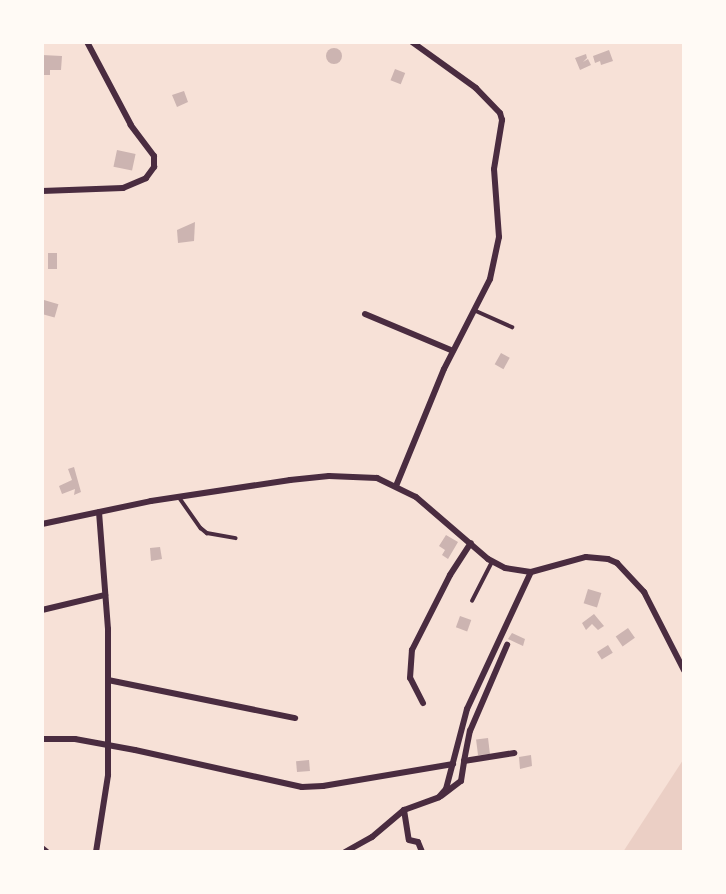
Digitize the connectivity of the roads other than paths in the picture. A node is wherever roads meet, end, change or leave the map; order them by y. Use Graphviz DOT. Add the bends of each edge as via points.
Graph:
graph roads {
  1 [pos="87,42"];
  2 [pos="412,42"];
  3 [pos="42,191"];
  4 [pos="474,310"];
  5 [pos="365,314"];
  6 [pos="512,327"];
  7 [pos="453,351"];
  8 [pos="396,486"];
  9 [pos="179,497"];
  10 [pos="99,512"];
  11 [pos="42,524"];
  12 [pos="236,538"];
  13 [pos="471,543"];
  14 [pos="492,562"];
  15 [pos="531,572"];
  16 [pos="105,595"];
  17 [pos="472,601"];
  18 [pos="42,611"];
  19 [pos="508,645"];
  20 [pos="684,670"];
  21 [pos="108,680"];
  22 [pos="423,703"];
  23 [pos="295,718"];
  24 [pos="42,739"];
  25 [pos="108,746"];
  26 [pos="514,753"];
  27 [pos="464,761"];
  28 [pos="453,764"];
  29 [pos="439,797"];
  30 [pos="404,810"];
  31 [pos="42,848"];
  32 [pos="47,852"];
  33 [pos="96,852"];
  34 [pos="345,852"];
  35 [pos="422,852"];
  1 -- 3 [label="street" via="131,125 154,156 154,167 146,178 123,188"];
  2 -- 4 [label="street" via="476,88 502,120 494,169 497,255"];
  4 -- 6 [label="lane"];
  4 -- 7 [label="street"];
  5 -- 7 [label="street"];
  7 -- 8 [label="street"];
  8 -- 9 [label="street" via="377,478 330,476"];
  8 -- 13 [label="street" via="430,507"];
  9 -- 10 [label="street"];
  9 -- 12 [label="lane" via="207,533"];
  10 -- 11 [label="street"];
  10 -- 16 [label="street"];
  13 -- 14 [label="street"];
  13 -- 22 [label="street" via="412,650 410,678"];
  14 -- 15 [label="street"];
  14 -- 17 [label="lane"];
  15 -- 20 [label="street" via="586,557 617,563 644,592"];
  15 -- 28 [label="street" via="467,709"];
  16 -- 18 [label="street"];
  16 -- 21 [label="street"];
  19 -- 27 [label="street" via="470,731"];
  21 -- 23 [label="street"];
  21 -- 25 [label="street"];
  24 -- 25 [label="street" via="66,738"];
  25 -- 28 [label="street" via="302,787"];
  25 -- 33 [label="street" via="106,802"];
  26 -- 27 [label="street"];
  27 -- 29 [label="street" via="457,787"];
  28 -- 29 [label="street"];
  29 -- 30 [label="street"];
  30 -- 34 [label="street"];
  30 -- 35 [label="street" via="409,840 418,842"];
  31 -- 32 [label="street"];
}
